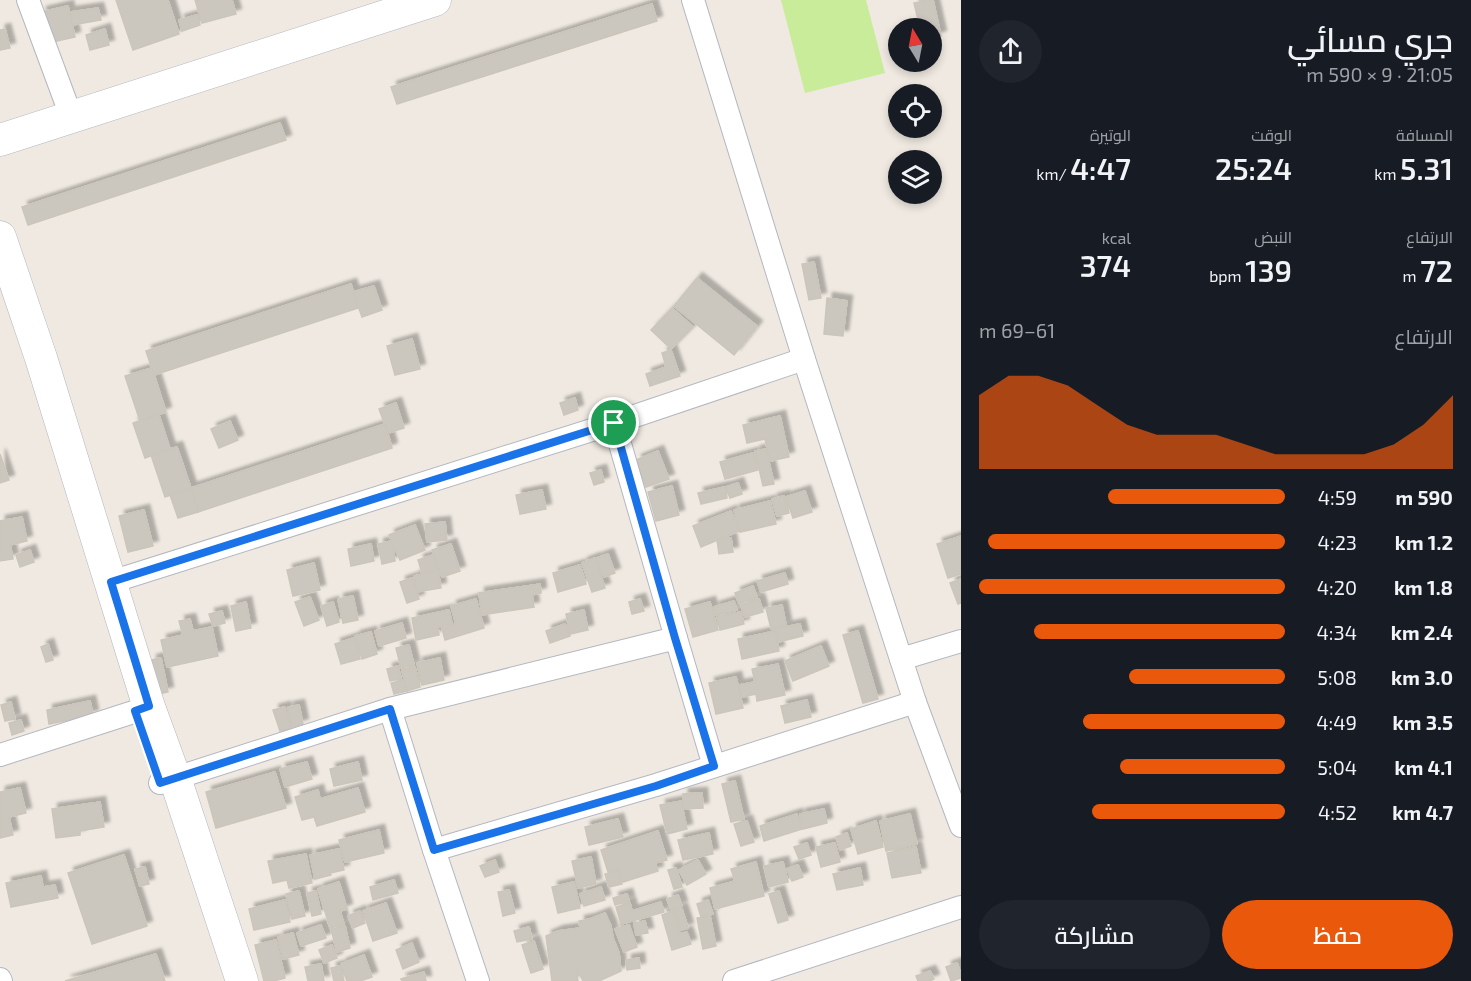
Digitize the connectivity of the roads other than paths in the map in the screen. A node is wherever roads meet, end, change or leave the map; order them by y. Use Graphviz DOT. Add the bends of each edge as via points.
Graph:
graph roads {
  1 [pos="28,0"];
  2 [pos="435,0"];
  3 [pos="693,0"];
  4 [pos="71,116"];
  5 [pos="0,140"];
  6 [pos="0,237"];
  7 [pos="0,305"];
  8 [pos="804,359"];
  9 [pos="614,423"];
  10 [pos="111,582"];
  11 [pos="675,638"];
  12 [pos="961,641"];
  13 [pos="901,659"];
  14 [pos="915,702"];
  15 [pos="142,709"];
  16 [pos="390,709"];
  17 [pos="0,755"];
  18 [pos="714,766"];
  19 [pos="167,780"];
  20 [pos="961,826"];
  21 [pos="434,850"];
  22 [pos="961,907"];
  23 [pos="787,973"];
  24 [pos="219,981"];
  25 [pos="242,981"];
  26 [pos="478,981"];
  27 [pos="734,981"];
  1 -- 4 [label="street"];
  2 -- 4 [label="street"];
  3 -- 8 [label="street"];
  4 -- 5 [label="street"];
  6 -- 10 [label="street"];
  7 -- 15 [label="street"];
  8 -- 9 [label="street"];
  8 -- 13 [label="street"];
  9 -- 10 [label="street"];
  9 -- 11 [label="street"];
  10 -- 15 [label="street"];
  11 -- 16 [label="street"];
  11 -- 18 [label="street"];
  12 -- 13 [label="street"];
  13 -- 14 [label="street"];
  14 -- 18 [label="street"];
  14 -- 20 [label="street"];
  15 -- 17 [label="street"];
  15 -- 19 [label="street"];
  16 -- 19 [label="street"];
  16 -- 21 [label="street"];
  18 -- 21 [label="street"];
  19 -- 24 [label="street"];
  19 -- 25 [label="street"];
  21 -- 26 [label="street"];
  22 -- 23 [label="street"];
  23 -- 27 [label="street"];
}
